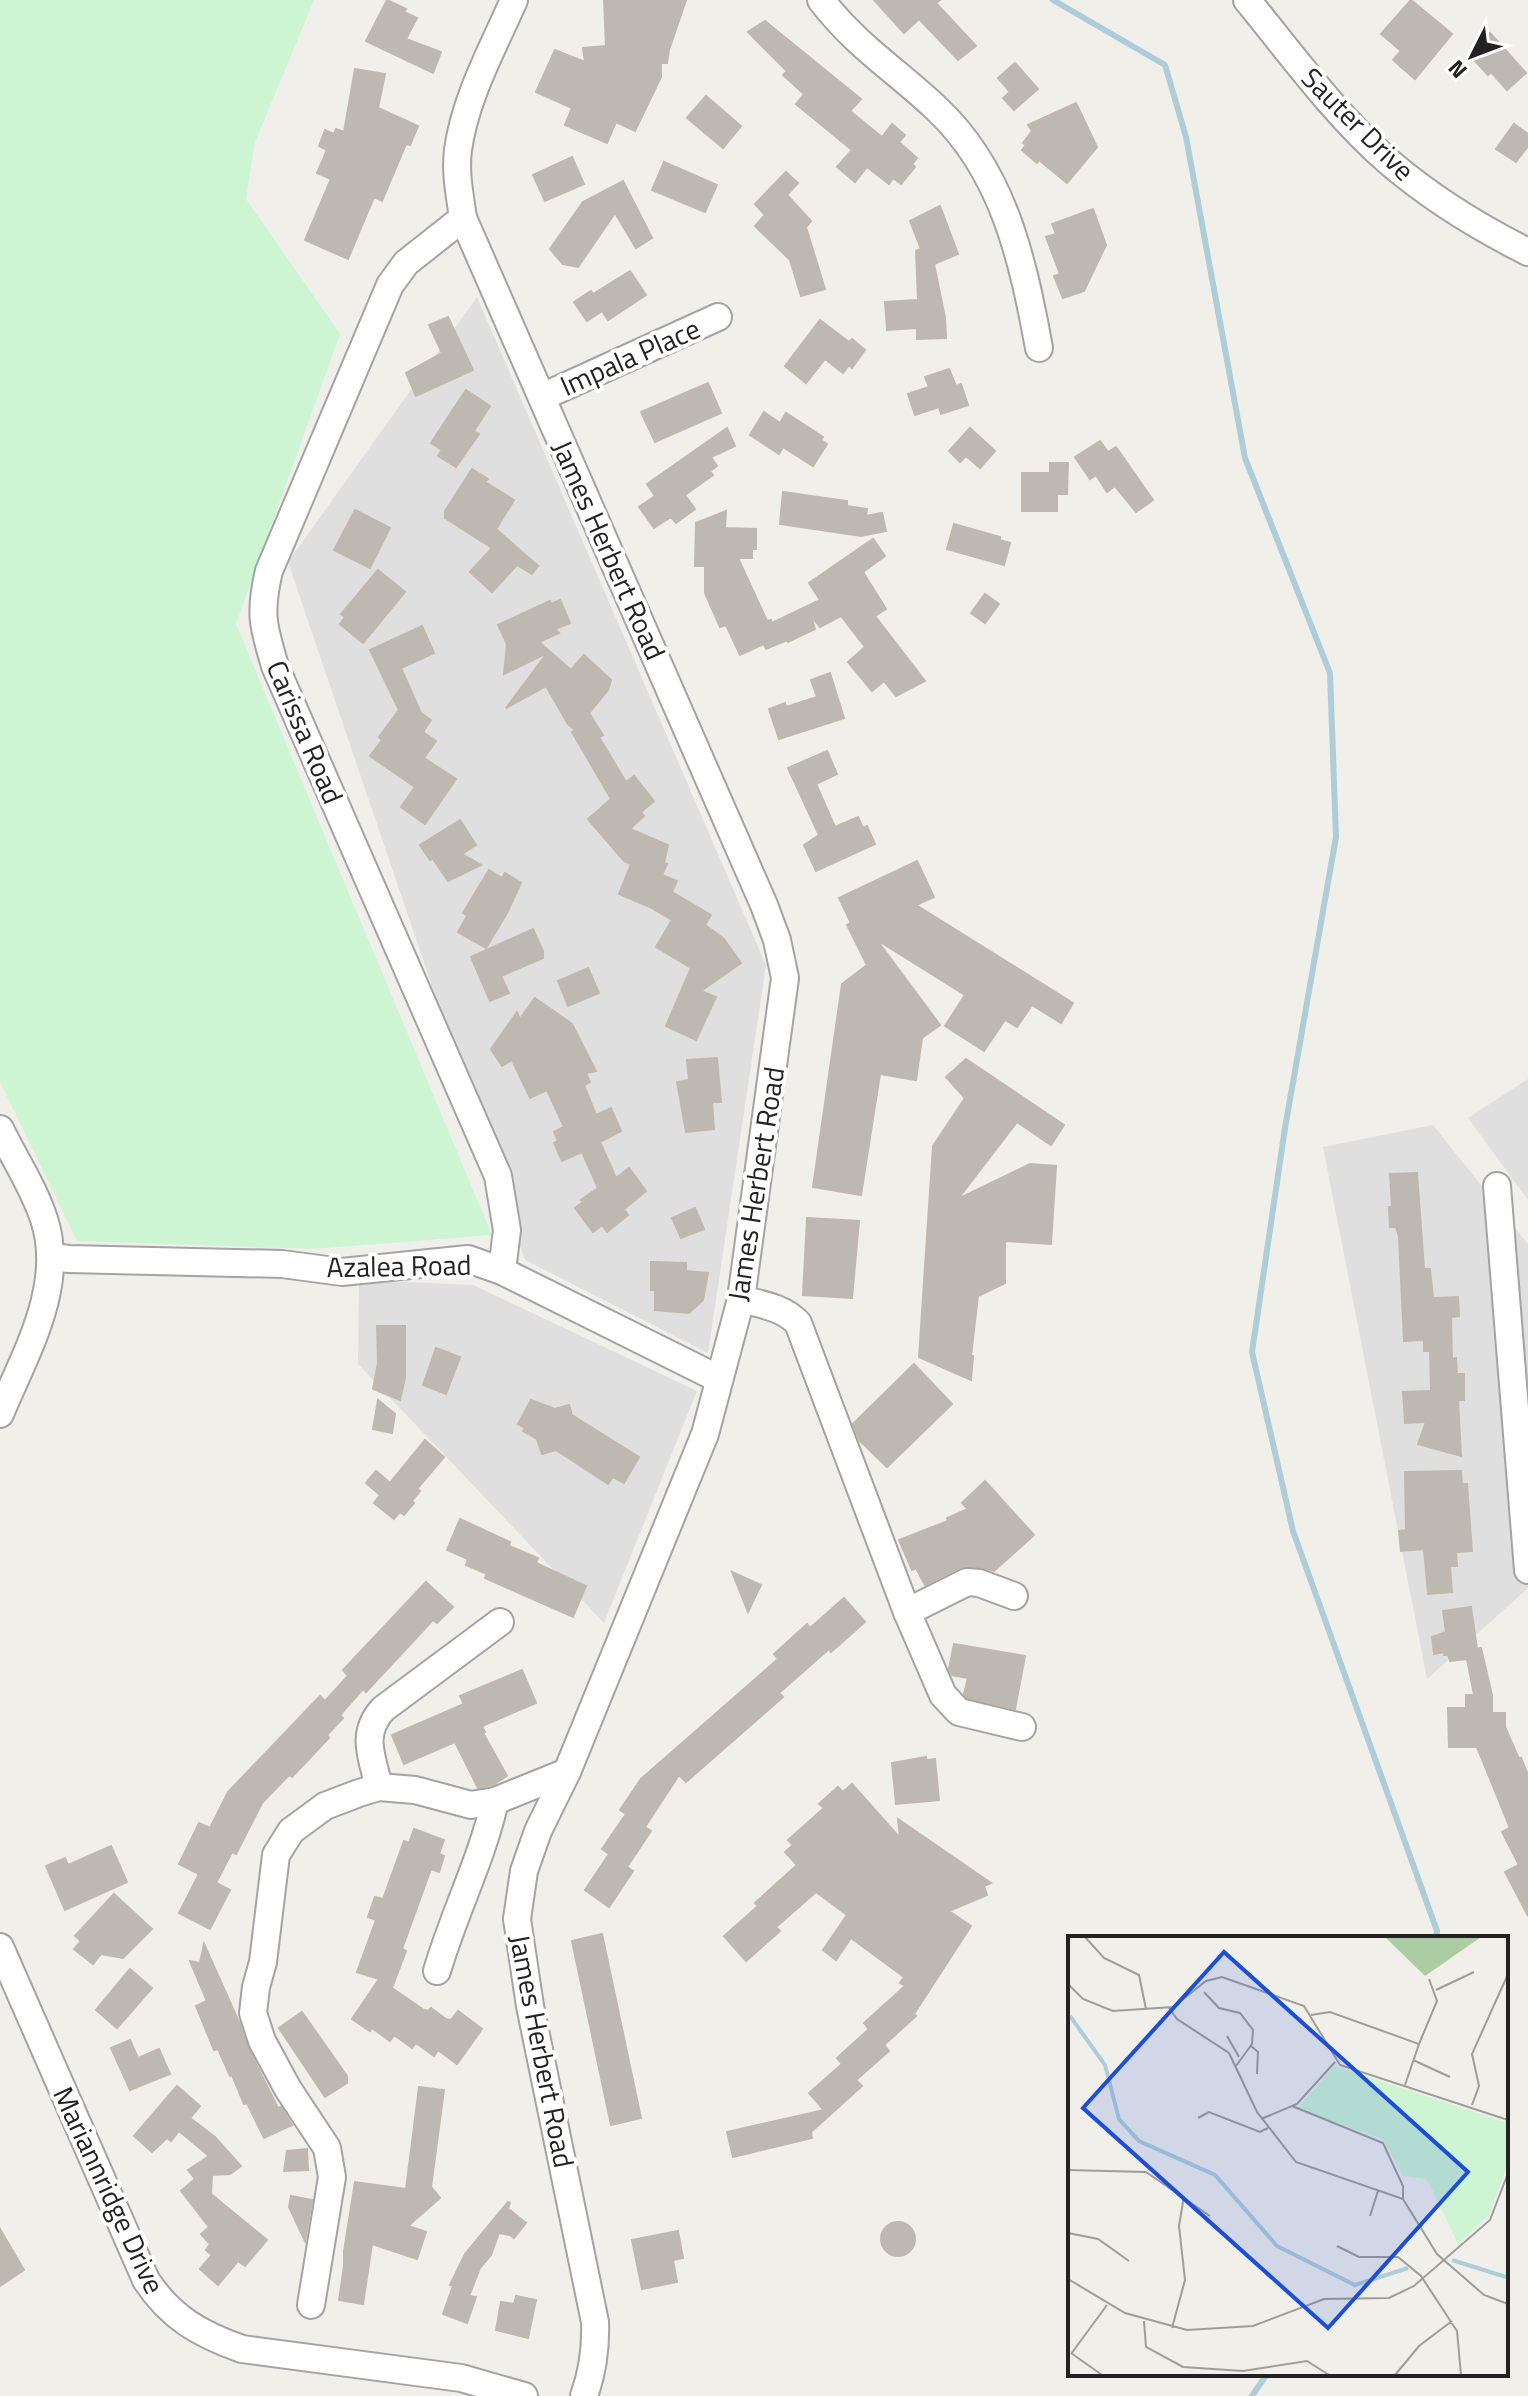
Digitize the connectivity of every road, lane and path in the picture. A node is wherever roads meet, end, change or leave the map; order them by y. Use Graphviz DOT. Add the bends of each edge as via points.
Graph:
graph roads {
  1 [pos="514,0"];
  2 [pos="821,0"];
  3 [pos="1247,0"];
  4 [pos="463,218"];
  5 [pos="1528,252"];
  6 [pos="718,317"];
  7 [pos="1039,348"];
  8 [pos="542,397"];
  9 [pos="0,1129"];
  10 [pos="1497,1186"];
  11 [pos="52,1257"];
  12 [pos="502,1271"];
  13 [pos="741,1299"];
  14 [pos="719,1379"];
  15 [pos="0,1414"];
  16 [pos="1522,1416"];
  17 [pos="1528,1570"];
  18 [pos="1014,1596"];
  19 [pos="907,1612"];
  20 [pos="500,1622"];
  21 [pos="1022,1727"];
  22 [pos="567,1772"];
  23 [pos="379,1787"];
  24 [pos="495,1801"];
  25 [pos="0,1947"];
  26 [pos="437,1971"];
  27 [pos="311,2305"];
  28 [pos="524,2396"];
  29 [pos="584,2396"];
  1 -- 4 [label="street, James Herbert Road" via="464,120 457,175"];
  2 -- 7 [label="street" via="862,47 967,140 991,179 1013,234"];
  3 -- 5 [label="street, Sauter Drive" via="1326,97 1388,161 1482,229"];
  4 -- 8 [label="street, James Herbert Road"];
  4 -- 12 [label="street, Carissa Road" via="406,263 390,285 269,571 262,602 275,666 498,1176 507,1230"];
  6 -- 8 [label="street, Impala Place"];
  8 -- 13 [label="street, James Herbert Road" via="777,940 785,978 781,1018"];
  9 -- 11 [label="street" via="44,1218"];
  10 -- 16 [label="street"];
  11 -- 12 [label="street, Azalea Road" via="282,1264 342,1272 468,1259"];
  11 -- 15 [label="street" via="41,1314"];
  12 -- 14 [label="street, Azalea Road"];
  13 -- 14 [label="street, James Herbert Road"];
  13 -- 19 [label="street" via="778,1308 798,1323"];
  14 -- 22 [label="street, James Herbert Road" via="705,1434"];
  16 -- 17 [label="street"];
  18 -- 19 [label="street" via="967,1582"];
  19 -- 21 [label="street" via="950,1704 968,1715"];
  20 -- 23 [label="street" via="372,1721 368,1738"];
  22 -- 24 [label="street"];
  22 -- 29 [label="street, James Herbert Road" via="524,1871 517,1919 595,2322 596,2348"];
  23 -- 24 [label="street" via="471,1805"];
  23 -- 27 [label="street" via="325,1806 291,1831 276,1855 256,1987 253,2013 262,2041 327,2148 332,2177"];
  24 -- 26 [label="street"];
  25 -- 28 [label="street, Mariannridge Drive" via="161,2304 209,2337 242,2349 461,2378"];
}
